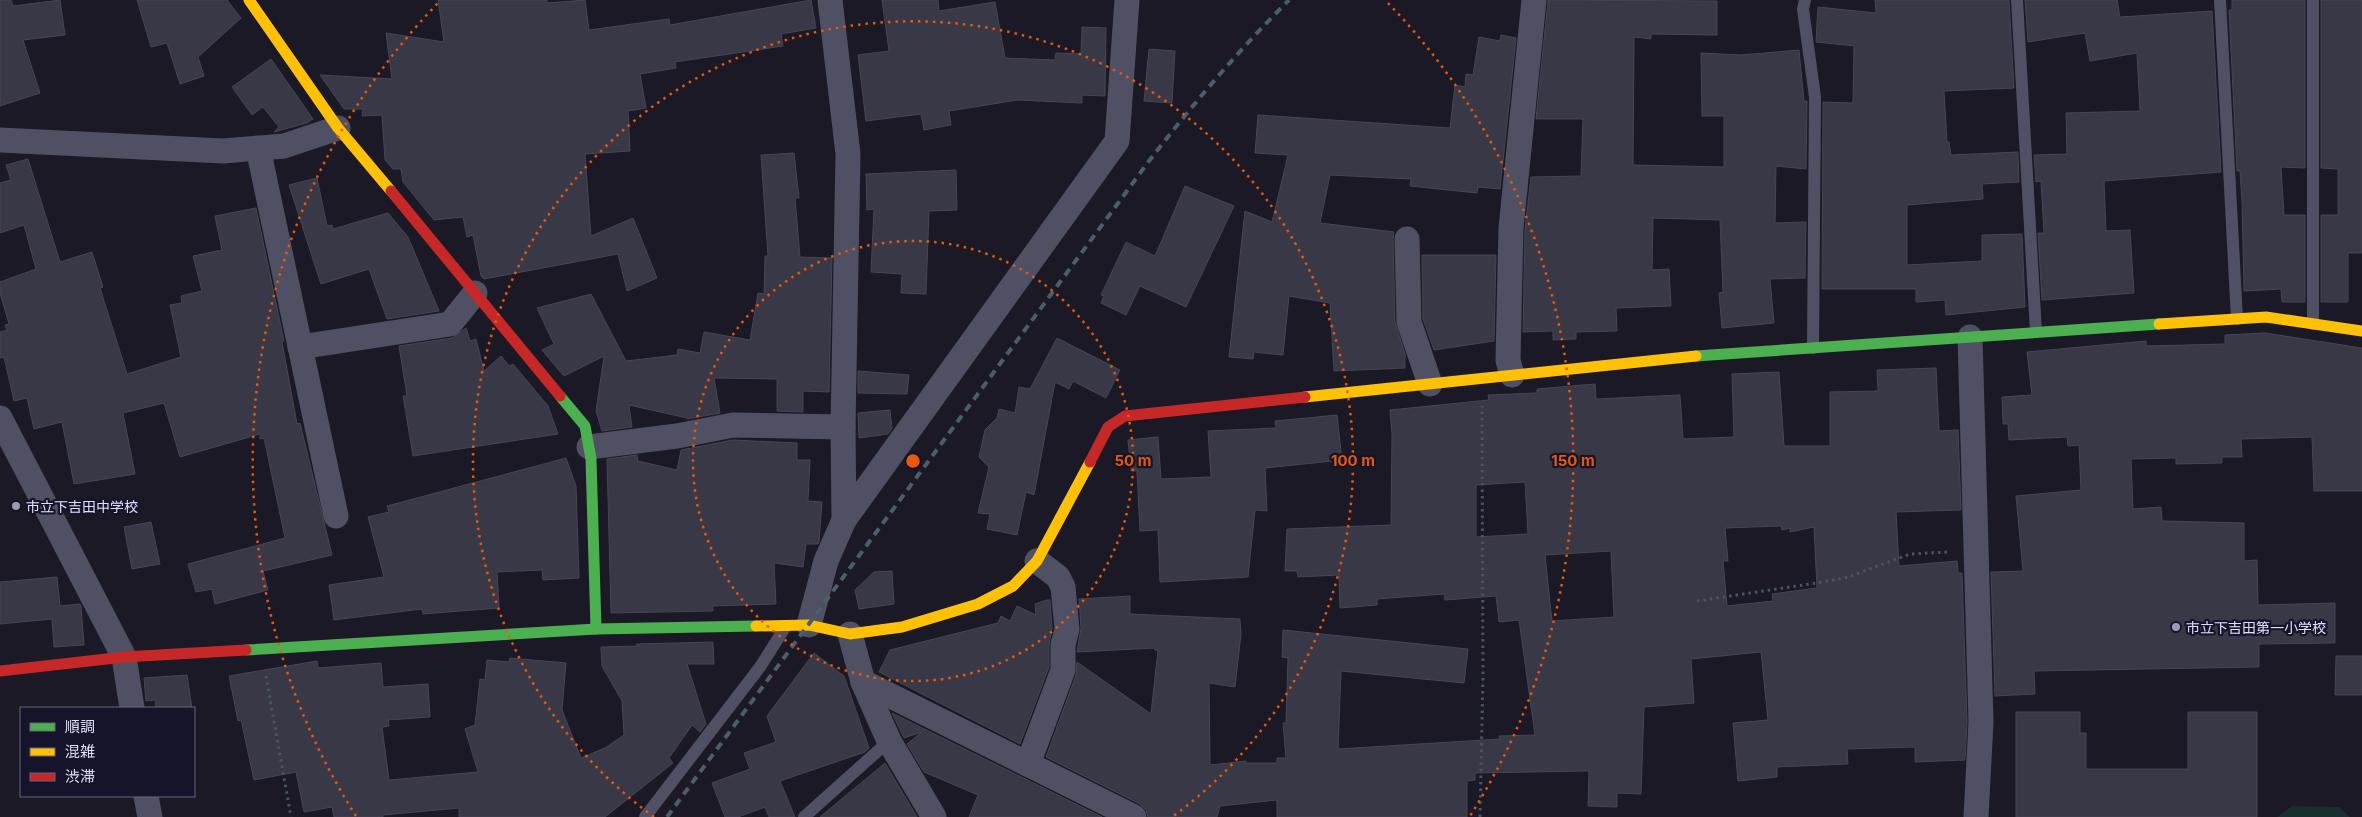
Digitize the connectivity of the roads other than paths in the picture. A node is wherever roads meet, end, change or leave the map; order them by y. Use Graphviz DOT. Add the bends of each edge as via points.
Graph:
graph roads {
  1 [pos="249,0"];
  2 [pos="830,0"];
  3 [pos="1127,0"];
  4 [pos="1534,0"];
  5 [pos="1805,0"];
  6 [pos="2017,0"];
  7 [pos="2220,0"];
  8 [pos="2313,0"];
  9 [pos="338,128"];
  10 [pos="0,140"];
  11 [pos="258,148"];
  12 [pos="1407,239"];
  13 [pos="475,293"];
  14 [pos="2237,319"];
  15 [pos="2312,324"];
  16 [pos="2362,331"];
  17 [pos="2036,332"];
  18 [pos="1970,337"];
  19 [pos="300,347"];
  20 [pos="1813,348"];
  21 [pos="1512,375"];
  22 [pos="1430,384"];
  23 [pos="0,418"];
  24 [pos="843,428"];
  25 [pos="589,447"];
  26 [pos="336,516"];
  27 [pos="844,520"];
  28 [pos="1037,561"];
  29 [pos="798,625"];
  30 [pos="596,629"];
  31 [pos="850,634"];
  32 [pos="124,657"];
  33 [pos="0,671"];
  34 [pos="863,682"];
  35 [pos="132,707"];
  36 [pos="889,741"];
  37 [pos="1028,764"];
  38 [pos="146,797"];
  39 [pos="150,817"];
  40 [pos="645,817"];
  41 [pos="804,817"];
  42 [pos="934,817"];
  43 [pos="1134,817"];
  44 [pos="1976,817"];
  1 -- 9 [label="street"];
  2 -- 24 [label="street" via="848,154"];
  3 -- 27 [label="street" via="1117,141"];
  4 -- 21 [label="street" via="1511,228 1508,360"];
  5 -- 20 [label="lane" via="1803,9 1815,97"];
  6 -- 17 [label="lane"];
  7 -- 14 [label="lane"];
  8 -- 15 [label="lane"];
  9 -- 11 [label="street" via="284,146"];
  9 -- 13 [label="street"];
  10 -- 11 [label="street" via="204,150"];
  11 -- 19 [label="street"];
  12 -- 22 [label="street" via="1409,322"];
  13 -- 19 [label="street" via="450,324"];
  13 -- 25 [label="street" via="585,426"];
  14 -- 15 [label="street" via="2266,317"];
  14 -- 17 [label="street"];
  15 -- 16 [label="street"];
  17 -- 18 [label="street"];
  18 -- 20 [label="street"];
  18 -- 44 [label="street" via="1981,722"];
  19 -- 26 [label="street"];
  20 -- 21 [label="street" via="1728,353"];
  21 -- 22 [label="street"];
  22 -- 28 [label="street" via="1124,416 1108,427"];
  23 -- 32 [label="street"];
  24 -- 25 [label="street" via="733,425"];
  24 -- 27 [label="street"];
  25 -- 30 [label="street"];
  27 -- 29 [label="street"];
  28 -- 31 [label="street" via="1013,586 978,604 902,627"];
  28 -- 37 [label="street" via="1058,577 1063,587 1067,630 1063,670"];
  29 -- 30 [label="street"];
  29 -- 31 [label="street"];
  29 -- 40 [label="lane" via="760,667"];
  30 -- 32 [label="street"];
  31 -- 34 [label="street"];
  32 -- 33 [label="street"];
  32 -- 35 [label="street"];
  34 -- 36 [label="street"];
  34 -- 37 [label="street"];
  36 -- 41 [label="lane"];
  36 -- 42 [label="street"];
  37 -- 43 [label="street"];
  38 -- 39 [label="street"];
}
